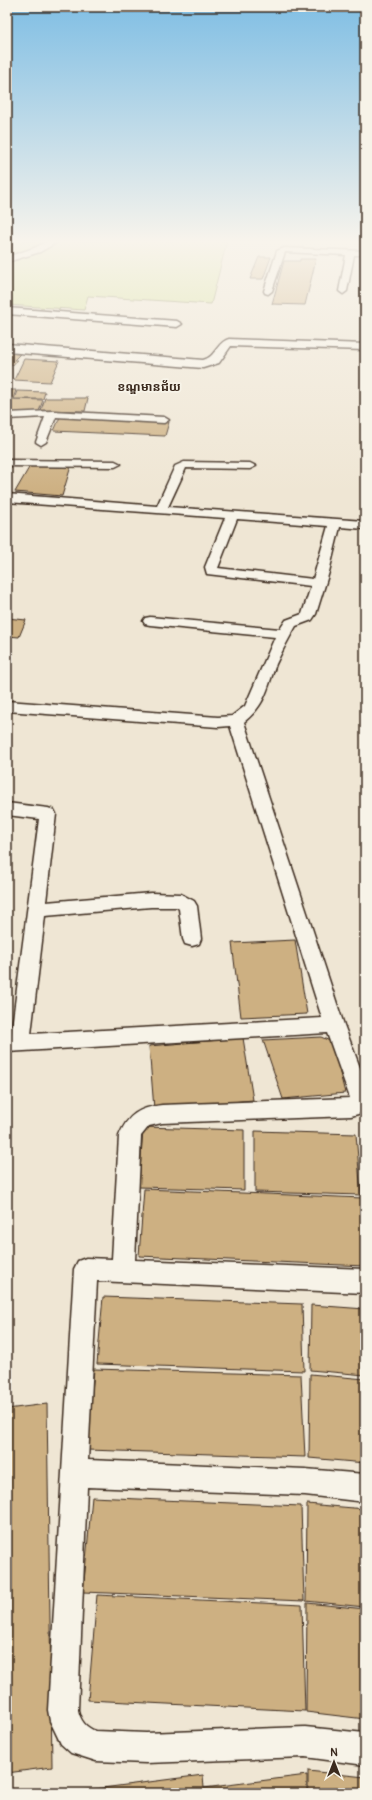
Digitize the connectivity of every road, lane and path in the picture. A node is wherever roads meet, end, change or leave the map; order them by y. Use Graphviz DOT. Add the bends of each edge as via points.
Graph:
graph roads {
  1 [pos="365,347"];
  2 [pos="7,348"];
  3 [pos="52,414"];
  4 [pos="7,416"];
  5 [pos="164,420"];
  6 [pos="41,442"];
  7 [pos="7,463"];
  8 [pos="115,464"];
  9 [pos="250,466"];
  10 [pos="7,498"];
  11 [pos="161,509"];
  12 [pos="233,514"];
  13 [pos="335,523"];
  14 [pos="365,525"];
  15 [pos="318,583"];
  16 [pos="150,621"];
  17 [pos="284,634"];
  18 [pos="7,706"];
  19 [pos="236,721"];
  20 [pos="7,809"];
  21 [pos="36,910"];
  22 [pos="192,939"];
  23 [pos="334,1025"];
  24 [pos="14,1044"];
  25 [pos="365,1103"];
  26 [pos="123,1270"];
  27 [pos="365,1281"];
  28 [pos="74,1473"];
  29 [pos="365,1488"];
  30 [pos="365,1749"];
  1 -- 2 [label="street" via="229,342 218,358 211,363 203,364"];
  3 -- 4 [label="street"];
  3 -- 5 [label="street"];
  3 -- 6 [label="street"];
  7 -- 8 [label="street"];
  9 -- 11 [label="street" via="181,466"];
  10 -- 11 [label="street"];
  11 -- 12 [label="street"];
  12 -- 13 [label="street"];
  12 -- 15 [label="street" via="212,571"];
  13 -- 14 [label="street"];
  13 -- 15 [label="street"];
  15 -- 17 [label="street" via="310,614 291,623"];
  16 -- 17 [label="street"];
  17 -- 19 [label="street" via="251,709"];
  18 -- 19 [label="street" via="218,722"];
  19 -- 23 [label="street"];
  20 -- 21 [label="street" via="48,814"];
  21 -- 22 [label="street" via="171,899 188,906"];
  21 -- 24 [label="street"];
  23 -- 24 [label="street"];
  23 -- 25 [label="street"];
  25 -- 26 [label="street" via="351,1106 162,1114 138,1121 130,1136"];
  26 -- 27 [label="street"];
  26 -- 28 [label="street" via="86,1269"];
  28 -- 29 [label="street" via="305,1482"];
  28 -- 30 [label="street" via="63,1710 65,1721 72,1733 82,1742 96,1746 146,1748 305,1742"];
}
